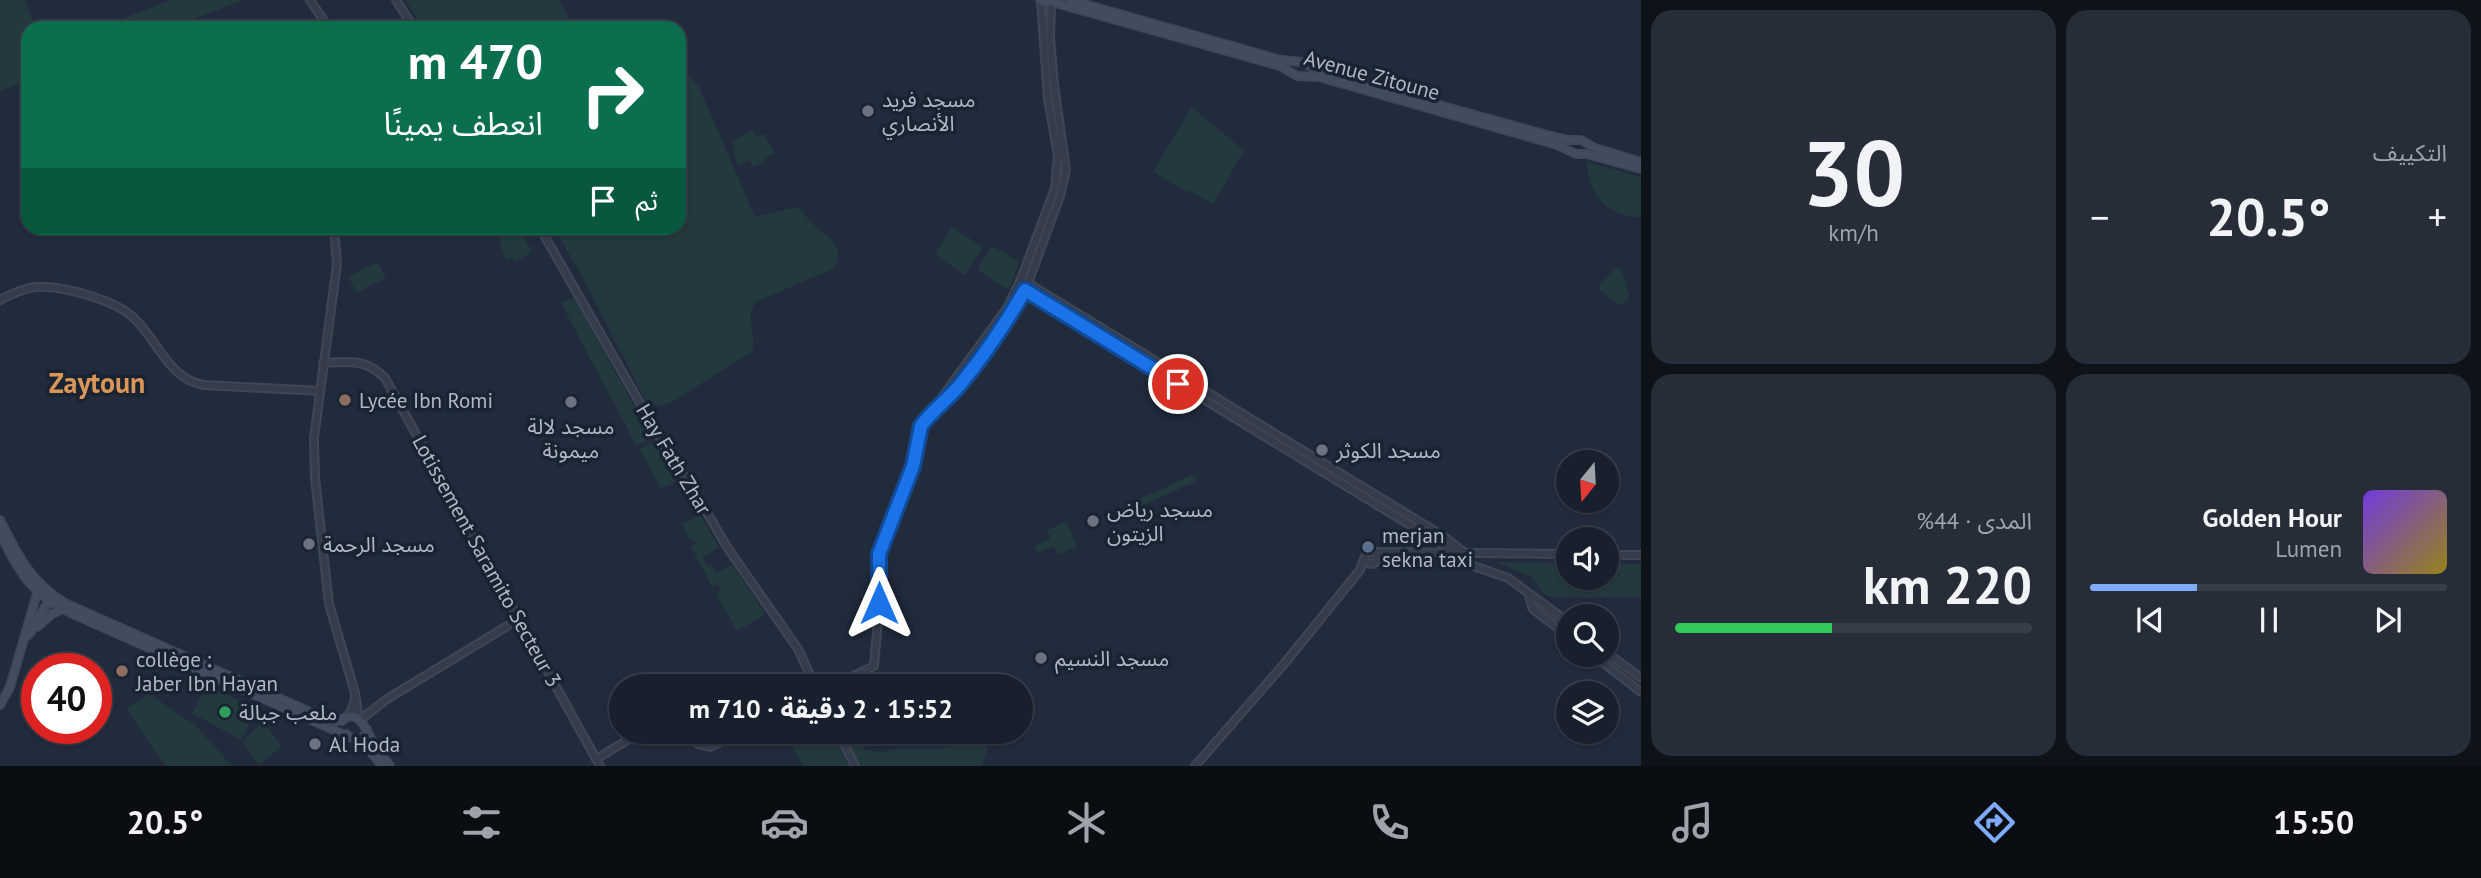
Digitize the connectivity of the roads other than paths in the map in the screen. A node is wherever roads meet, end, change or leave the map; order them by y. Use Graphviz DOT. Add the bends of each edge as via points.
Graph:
graph roads {
  1 [pos="310,0"];
  2 [pos="396,0"];
  3 [pos="1070,0"];
  4 [pos="1048,1"];
  5 [pos="324,21"];
  6 [pos="410,21"];
  7 [pos="1297,62"];
  8 [pos="1307,67"];
  9 [pos="1298,75"];
  10 [pos="1576,140"];
  11 [pos="1584,143"];
  12 [pos="1572,152"];
  13 [pos="1581,154"];
  14 [pos="1641,162"];
  15 [pos="1641,169"];
  16 [pos="335,235"];
  17 [pos="544,235"];
  18 [pos="1023,284"];
  19 [pos="0,300"];
  20 [pos="323,363"];
  21 [pos="320,391"];
  22 [pos="0,520"];
  23 [pos="0,533"];
  24 [pos="1371,552"];
  25 [pos="1386,552"];
  26 [pos="1456,553"];
  27 [pos="1465,553"];
  28 [pos="1556,554"];
  29 [pos="1619,555"];
  30 [pos="1641,555"];
  31 [pos="1364,559"];
  32 [pos="1377,560"];
  33 [pos="1370,565"];
  34 [pos="1360,570"];
  35 [pos="38,589"];
  36 [pos="1528,594"];
  37 [pos="50,598"];
  38 [pos="62,609"];
  39 [pos="1556,614"];
  40 [pos="519,619"];
  41 [pos="1556,627"];
  42 [pos="31,632"];
  43 [pos="23,640"];
  44 [pos="1619,662"];
  45 [pos="1609,667"];
  46 [pos="809,674"];
  47 [pos="858,674"];
  48 [pos="1641,678"];
  49 [pos="355,692"];
  50 [pos="1641,692"];
  51 [pos="357,701"];
  52 [pos="0,705"];
  53 [pos="374,707"];
  54 [pos="346,717"];
  55 [pos="363,723"];
  56 [pos="351,738"];
  57 [pos="621,744"];
  58 [pos="700,744"];
  59 [pos="716,744"];
  60 [pos="844,744"];
  61 [pos="596,759"];
  62 [pos="382,766"];
  63 [pos="390,766"];
  64 [pos="600,766"];
  65 [pos="855,766"];
  66 [pos="1195,766"];
  1 -- 5 [label="street"];
  2 -- 6 [label="street"];
  3 -- 7 [label="main road, Avenue Zitoune"];
  4 -- 9 [label="main road, Avenue Zitoune" via="1280,66"];
  4 -- 18 [label="street" via="1048,99 1057,166 1053,196"];
  7 -- 8 [label="main road, Avenue Zitoune"];
  7 -- 9 [label="main road" via="1292,68"];
  8 -- 9 [label="main road"];
  8 -- 10 [label="main road, Avenue Zitoune"];
  9 -- 12 [label="main road, Avenue Zitoune" via="1319,77"];
  10 -- 11 [label="main road, Avenue Zitoune"];
  10 -- 12 [label="main road"];
  11 -- 13 [label="main road"];
  11 -- 14 [label="main road, Avenue Zitoune"];
  12 -- 13 [label="main road, Avenue Zitoune"];
  13 -- 15 [label="main road, Avenue Zitoune"];
  16 -- 20 [label="street" via="337,264"];
  17 -- 46 [label="street, Hay Fath Zhar" via="665,447 798,649"];
  18 -- 26 [label="street"];
  18 -- 27 [label="street"];
  18 -- 47 [label="street" via="924,420 911,472 879,554 874,666"];
  19 -- 21 [label="street" via="42,287 99,299 129,313 187,381"];
  20 -- 21 [label="street"];
  20 -- 40 [label="street, Lotissement Saramito Secteur 3" via="360,362 385,378"];
  21 -- 49 [label="street" via="314,458 326,585"];
  22 -- 35 [label="main road"];
  23 -- 35 [label="main road" via="14,562"];
  24 -- 25 [label="street"];
  24 -- 31 [label="street"];
  24 -- 32 [label="street"];
  25 -- 26 [label="street"];
  25 -- 32 [label="street"];
  26 -- 27 [label="street"];
  27 -- 28 [label="street"];
  27 -- 36 [label="street" via="1467,564 1508,578"];
  29 -- 30 [label="street"];
  31 -- 33 [label="street"];
  31 -- 34 [label="street"];
  32 -- 33 [label="street"];
  33 -- 34 [label="street"];
  34 -- 66 [label="street"];
  35 -- 37 [label="main road"];
  35 -- 43 [label="main road"];
  36 -- 39 [label="street"];
  36 -- 41 [label="street" via="1533,609"];
  37 -- 38 [label="main road"];
  37 -- 42 [label="main road"];
  37 -- 54 [label="main road" via="326,719"];
  38 -- 42 [label="main road"];
  38 -- 56 [label="main road"];
  40 -- 53 [label="street"];
  40 -- 61 [label="street, Lotissement Saramito Secteur 3"];
  42 -- 43 [label="main road"];
  43 -- 52 [label="main road"];
  44 -- 48 [label="street"];
  45 -- 50 [label="street"];
  49 -- 51 [label="street"];
  49 -- 54 [label="street"];
  51 -- 53 [label="street"];
  51 -- 55 [label="street"];
  53 -- 55 [label="street"];
  54 -- 55 [label="main road"];
  54 -- 56 [label="main road" via="341,726"];
  55 -- 56 [label="main road" via="363,737"];
  55 -- 63 [label="main road"];
  56 -- 62 [label="main road" via="366,746"];
  57 -- 61 [label="street"];
  58 -- 59 [label="street"];
  60 -- 65 [label="street"];
  61 -- 64 [label="street, Lotissement Saramito Secteur 3"];
}
